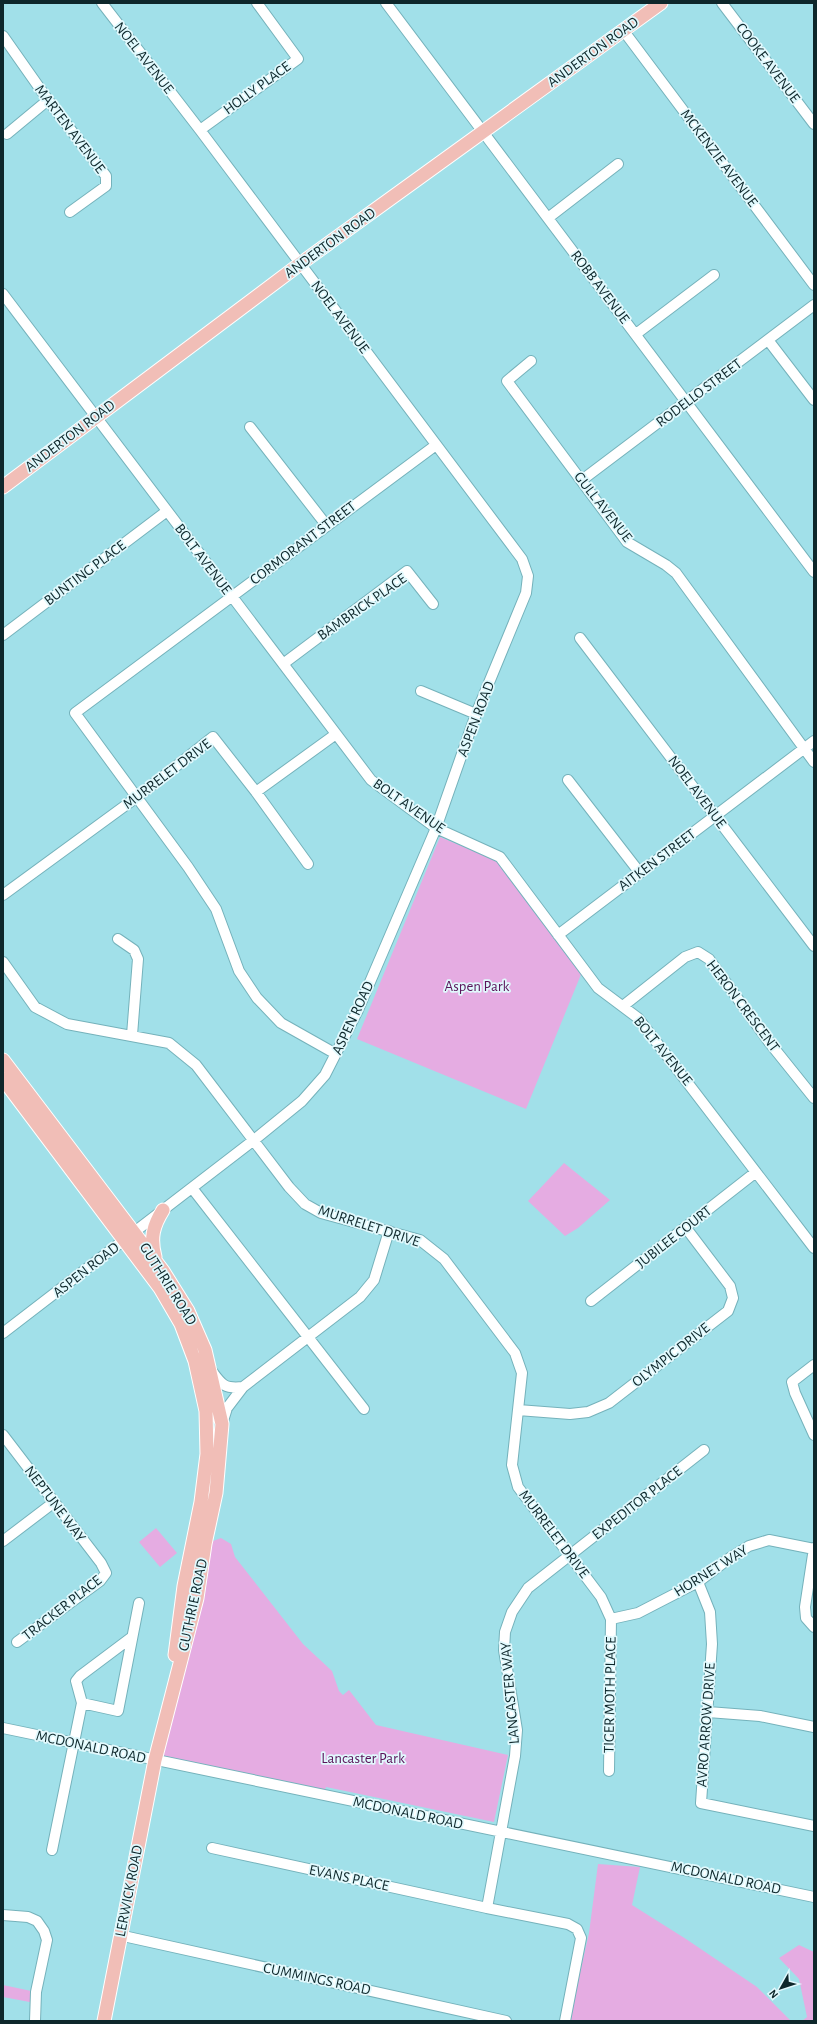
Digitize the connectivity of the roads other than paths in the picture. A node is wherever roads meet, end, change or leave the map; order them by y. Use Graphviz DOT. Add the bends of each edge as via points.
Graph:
graph roads {
  1 [pos="102,3"];
  2 [pos="257,3"];
  3 [pos="386,3"];
  4 [pos="661,3"];
  5 [pos="722,3"];
  6 [pos="623,30"];
  7 [pos="3,36"];
  8 [pos="48,100"];
  9 [pos="814,124"];
  10 [pos="200,130"];
  11 [pos="483,132"];
  12 [pos="6,134"];
  13 [pos="618,164"];
  14 [pos="70,212"];
  15 [pos="548,218"];
  16 [pos="300,264"];
  17 [pos="714,275"];
  18 [pos="814,286"];
  19 [pos="3,294"];
  20 [pos="814,305"];
  21 [pos="636,334"];
  22 [pos="768,340"];
  23 [pos="531,361"];
  24 [pos="814,400"];
  25 [pos="687,402"];
  26 [pos="96,417"];
  27 [pos="250,427"];
  28 [pos="436,445"];
  29 [pos="582,480"];
  30 [pos="3,487"];
  31 [pos="167,511"];
  32 [pos="327,526"];
  33 [pos="814,572"];
  34 [pos="528,576"];
  35 [pos="232,596"];
  36 [pos="433,604"];
  37 [pos="3,635"];
  38 [pos="580,638"];
  39 [pos="283,664"];
  40 [pos="421,691"];
  41 [pos="476,714"];
  42 [pos="336,734"];
  43 [pos="814,741"];
  44 [pos="804,749"];
  45 [pos="814,762"];
  46 [pos="568,780"];
  47 [pos="256,792"];
  48 [pos="137,797"];
  49 [pos="714,816"];
  50 [pos="436,828"];
  51 [pos="308,864"];
  52 [pos="640,873"];
  53 [pos="3,895"];
  54 [pos="558,935"];
  55 [pos="118,938"];
  56 [pos="814,946"];
  57 [pos="3,962"];
  58 [pos="623,1006"];
  59 [pos="132,1035"];
  60 [pos="336,1054"];
  61 [pos="3,1060"];
  62 [pos="3,1079"];
  63 [pos="814,1098"];
  64 [pos="254,1140"];
  65 [pos="756,1172"];
  66 [pos="192,1188"];
  67 [pos="163,1210"];
  68 [pos="686,1228"];
  69 [pos="389,1231"];
  70 [pos="130,1236"];
  71 [pos="813,1246"];
  72 [pos="157,1262"];
  73 [pos="591,1301"];
  74 [pos="3,1333"];
  75 [pos="308,1337"];
  76 [pos="814,1365"];
  77 [pos="209,1367"];
  78 [pos="243,1387"];
  79 [pos="364,1408"];
  80 [pos="518,1410"];
  81 [pos="222,1424"];
  82 [pos="3,1434"];
  83 [pos="814,1434"];
  84 [pos="704,1450"];
  85 [pos="53,1503"];
  86 [pos="3,1541"];
  87 [pos="814,1548"];
  88 [pos="569,1555"];
  89 [pos="106,1573"];
  90 [pos="698,1582"];
  91 [pos="139,1603"];
  92 [pos="611,1619"];
  93 [pos="814,1627"];
  94 [pos="132,1638"];
  95 [pos="17,1642"];
  96 [pos="82,1703"];
  97 [pos="167,1712"];
  98 [pos="708,1712"];
  99 [pos="814,1727"];
  100 [pos="3,1728"];
  101 [pos="74,1744"];
  102 [pos="155,1760"];
  103 [pos="608,1771"];
  104 [pos="814,1826"];
  105 [pos="501,1832"];
  106 [pos="212,1848"];
  107 [pos="52,1850"];
  108 [pos="814,1897"];
  109 [pos="487,1908"];
  110 [pos="3,1915"];
  111 [pos="128,1938"];
  112 [pos="35,2021"];
  113 [pos="104,2021"];
  114 [pos="506,2021"];
  115 [pos="565,2021"];
  1 -- 10 [label="street, NOEL AVENUE"];
  2 -- 10 [label="street, HOLLY PLACE" via="298,58"];
  3 -- 11 [label="street, ROBB AVENUE"];
  4 -- 6 [label="main road, ANDERTON ROAD"];
  5 -- 9 [label="street, COOKE AVENUE"];
  6 -- 11 [label="main road, ANDERTON ROAD"];
  6 -- 18 [label="street, MCKENZIE AVENUE"];
  7 -- 8 [label="street, MARTEN AVENUE"];
  8 -- 12 [label="street"];
  8 -- 14 [label="street, MARTEN AVENUE" via="106,176 106,186"];
  10 -- 16 [label="street, NOEL AVENUE"];
  11 -- 15 [label="street, ROBB AVENUE"];
  11 -- 16 [label="main road, ANDERTON ROAD"];
  13 -- 15 [label="street"];
  15 -- 21 [label="street, ROBB AVENUE"];
  16 -- 26 [label="main road, ANDERTON ROAD"];
  16 -- 28 [label="street, NOEL AVENUE"];
  17 -- 21 [label="street"];
  19 -- 26 [label="street, BOLT AVENUE"];
  20 -- 22 [label="street, RODELLO STREET"];
  21 -- 25 [label="street, ROBB AVENUE"];
  22 -- 24 [label="street"];
  22 -- 25 [label="street, RODELLO STREET"];
  23 -- 29 [label="street, GULL AVENUE" via="507,381"];
  25 -- 29 [label="street, RODELLO STREET"];
  25 -- 33 [label="street, ROBB AVENUE"];
  26 -- 30 [label="main road, ANDERTON ROAD"];
  26 -- 31 [label="street, BOLT AVENUE"];
  27 -- 32 [label="street"];
  28 -- 32 [label="street, CORMORANT STREET"];
  28 -- 34 [label="street, NOEL AVENUE" via="522,560"];
  29 -- 44 [label="street, GULL AVENUE" via="627,542 676,573"];
  31 -- 35 [label="street, BOLT AVENUE"];
  31 -- 37 [label="street, BUNTING PLACE"];
  32 -- 35 [label="street, CORMORANT STREET"];
  34 -- 41 [label="street, ASPEN ROAD" via="526,593"];
  35 -- 39 [label="street, BOLT AVENUE"];
  35 -- 48 [label="street, CORMORANT STREET" via="75,717"];
  36 -- 39 [label="street, BAMBRICK PLACE" via="407,571"];
  38 -- 49 [label="street, NOEL AVENUE"];
  39 -- 42 [label="street, BOLT AVENUE"];
  40 -- 41 [label="street"];
  41 -- 50 [label="street, ASPEN ROAD"];
  42 -- 47 [label="street"];
  42 -- 50 [label="street, BOLT AVENUE" via="371,780"];
  43 -- 44 [label="street, AITKEN STREET"];
  44 -- 45 [label="street, GULL AVENUE"];
  44 -- 49 [label="street, AITKEN STREET"];
  46 -- 52 [label="street"];
  47 -- 48 [label="street, MURRELET DRIVE" via="213,737"];
  47 -- 51 [label="street"];
  48 -- 53 [label="street, MURRELET DRIVE"];
  48 -- 60 [label="street" via="216,909 239,971 257,998 281,1023"];
  49 -- 52 [label="street, AITKEN STREET"];
  49 -- 56 [label="street, NOEL AVENUE"];
  50 -- 54 [label="street, BOLT AVENUE" via="500,857"];
  50 -- 60 [label="street, ASPEN ROAD" via="361,1003"];
  52 -- 54 [label="street, AITKEN STREET"];
  54 -- 58 [label="street, BOLT AVENUE" via="598,988"];
  55 -- 59 [label="street" via="134,950 138,959"];
  57 -- 59 [label="street, MURRELET DRIVE" via="35,1007 67,1024"];
  58 -- 63 [label="street, HERON CRESCENT" via="685,957 698,952 709,959 769,1042"];
  58 -- 65 [label="street, BOLT AVENUE" via="638,1018"];
  59 -- 64 [label="street, MURRELET DRIVE" via="169,1043 196,1065"];
  60 -- 64 [label="street, ASPEN ROAD" via="325,1075 302,1101"];
  61 -- 70 [label="main road, GUTHRIE ROAD"];
  62 -- 70 [label="main road, GUTHRIE ROAD"];
  64 -- 66 [label="street, ASPEN ROAD"];
  64 -- 69 [label="street, MURRELET DRIVE" via="289,1187 306,1204 321,1212"];
  65 -- 68 [label="street, JUBILEE COURT"];
  65 -- 71 [label="street, BOLT AVENUE"];
  66 -- 67 [label="street, ASPEN ROAD"];
  66 -- 75 [label="street"];
  67 -- 70 [label="street, ASPEN ROAD"];
  67 -- 72 [label="main road" via="152,1236"];
  68 -- 73 [label="street, JUBILEE COURT"];
  68 -- 80 [label="street, OLYMPIC DRIVE" via="730,1286 733,1298 728,1311 609,1403 588,1412 570,1414"];
  69 -- 75 [label="street" via="374,1280 360,1296"];
  69 -- 80 [label="street, MURRELET DRIVE" via="420,1240 444,1259 492,1322 515,1354 522,1373"];
  70 -- 72 [label="main road, GUTHRIE ROAD"];
  70 -- 74 [label="street, ASPEN ROAD"];
  70 -- 97 [label="main road, GUTHRIE ROAD" via="181,1324 206,1411 207,1454 202,1495 184,1586"];
  72 -- 77 [label="main road, GUTHRIE ROAD" via="188,1311 205,1350"];
  75 -- 78 [label="street"];
  75 -- 79 [label="street"];
  76 -- 83 [label="street" via="792,1382"];
  77 -- 78 [label="street" via="225,1386"];
  77 -- 81 [label="main road, GUTHRIE ROAD"];
  78 -- 81 [label="street" via="227,1408"];
  80 -- 88 [label="street, MURRELET DRIVE" via="512,1465 518,1487"];
  81 -- 97 [label="main road, GUTHRIE ROAD" via="216,1493 197,1598"];
  82 -- 85 [label="street, NEPTUNE WAY"];
  84 -- 88 [label="street, EXPEDITOR PLACE"];
  85 -- 86 [label="street"];
  85 -- 89 [label="street, NEPTUNE WAY" via="101,1563"];
  87 -- 90 [label="street, HORNET WAY" via="769,1540 749,1546"];
  87 -- 93 [label="street" via="805,1607 806,1618"];
  88 -- 92 [label="street, MURRELET DRIVE" via="601,1597"];
  88 -- 105 [label="street, LANCASTER WAY" via="528,1588 512,1612 505,1632 504,1650 517,1730 515,1756"];
  89 -- 95 [label="street, TRACKER PLACE" via="100,1581"];
  90 -- 92 [label="street, HORNET WAY" via="638,1613"];
  90 -- 98 [label="street, AVRO ARROW DRIVE" via="710,1612 712,1644"];
  91 -- 94 [label="street"];
  92 -- 103 [label="street, TIGER MOTH PLACE"];
  94 -- 96 [label="street" via="76,1681"];
  94 -- 96 [label="street" via="118,1711"];
  96 -- 101 [label="street"];
  97 -- 102 [label="main road, GUTHRIE ROAD"];
  98 -- 99 [label="street" via="760,1716"];
  98 -- 104 [label="street, AVRO ARROW DRIVE" via="701,1803"];
  100 -- 101 [label="street, MCDONALD ROAD"];
  101 -- 102 [label="street, MCDONALD ROAD"];
  101 -- 107 [label="street"];
  102 -- 105 [label="street, MCDONALD ROAD"];
  102 -- 113 [label="main road, LERWICK ROAD"];
  105 -- 108 [label="street, MCDONALD ROAD"];
  105 -- 109 [label="street, LANCASTER WAY"];
  106 -- 109 [label="street, EVANS PLACE"];
  109 -- 115 [label="street, EVANS PLACE" via="568,1924 577,1929 581,1938"];
  110 -- 112 [label="street" via="28,1917 37,1921 44,1931 46,1940 36,1992"];
  111 -- 114 [label="street, CUMMINGS ROAD"];
}
